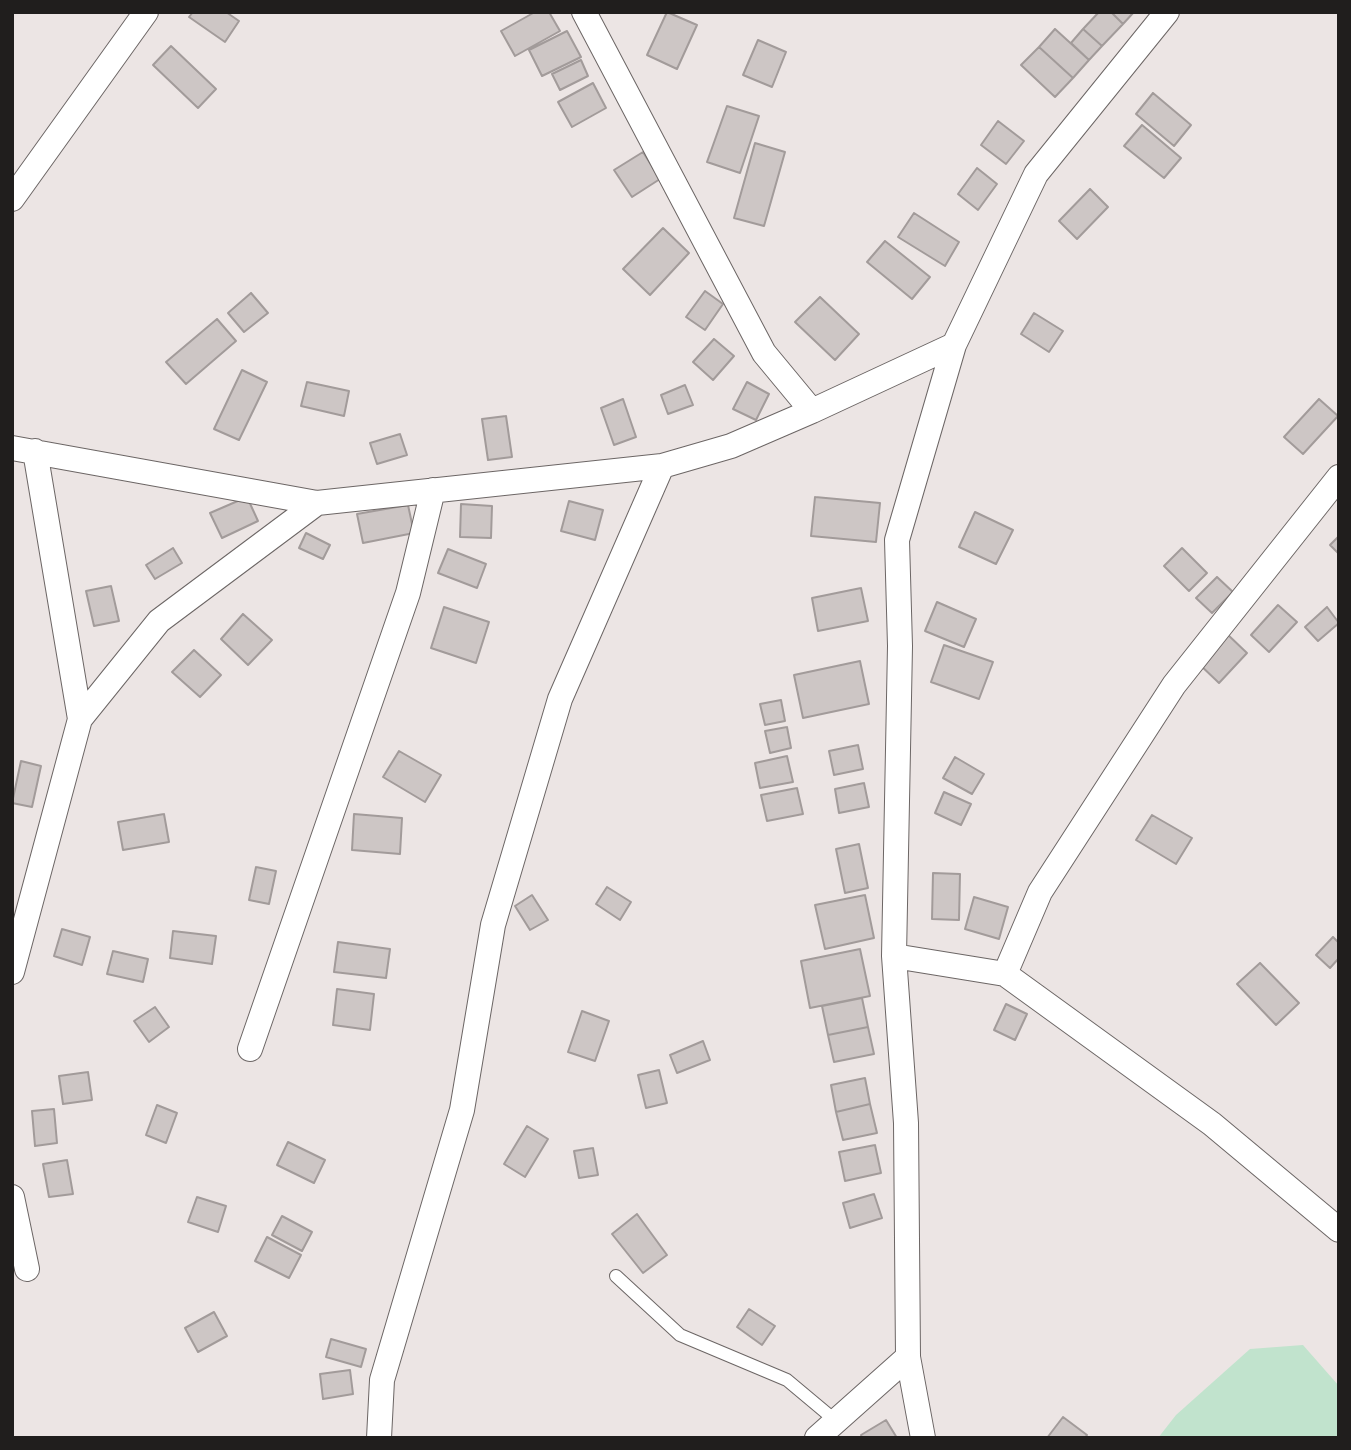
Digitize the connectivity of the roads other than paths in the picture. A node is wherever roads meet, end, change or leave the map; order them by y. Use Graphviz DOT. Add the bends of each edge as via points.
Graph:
graph roads {
  1 [pos="146,12"];
  2 [pos="583,12"];
  3 [pos="1167,12"];
  4 [pos="12,199"];
  5 [pos="954,345"];
  6 [pos="812,411"];
  7 [pos="24,450"];
  8 [pos="662,466"];
  9 [pos="1339,477"];
  10 [pos="433,490"];
  11 [pos="317,503"];
  12 [pos="80,719"];
  13 [pos="894,956"];
  14 [pos="12,972"];
  15 [pos="1005,974"];
  16 [pos="250,1049"];
  17 [pos="12,1197"];
  18 [pos="1339,1230"];
  19 [pos="27,1269"];
  20 [pos="616,1276"];
  21 [pos="908,1357"];
  22 [pos="836,1420"];
  23 [pos="379,1438"];
  24 [pos="817,1438"];
  25 [pos="923,1438"];
  1 -- 4 [label="street"];
  2 -- 6 [label="street" via="764,353"];
  3 -- 5 [label="street" via="1036,174"];
  5 -- 6 [label="street"];
  5 -- 13 [label="street" via="897,540 900,646"];
  6 -- 8 [label="street" via="730,446"];
  7 -- 11 [label="street"];
  7 -- 12 [label="street"];
  8 -- 10 [label="street"];
  8 -- 23 [label="street" via="560,699 496,912 462,1110 382,1381"];
  9 -- 15 [label="street" via="1174,685 1041,892"];
  10 -- 11 [label="street"];
  10 -- 16 [label="street" via="408,593"];
  11 -- 12 [label="street" via="159,621"];
  12 -- 14 [label="street"];
  13 -- 15 [label="street"];
  13 -- 21 [label="street" via="906,1123"];
  15 -- 18 [label="street" via="1212,1124"];
  17 -- 19 [label="street"];
  20 -- 22 [label="lane" via="680,1335 788,1380"];
  21 -- 22 [label="street"];
  21 -- 25 [label="street"];
  22 -- 24 [label="street"];
}
